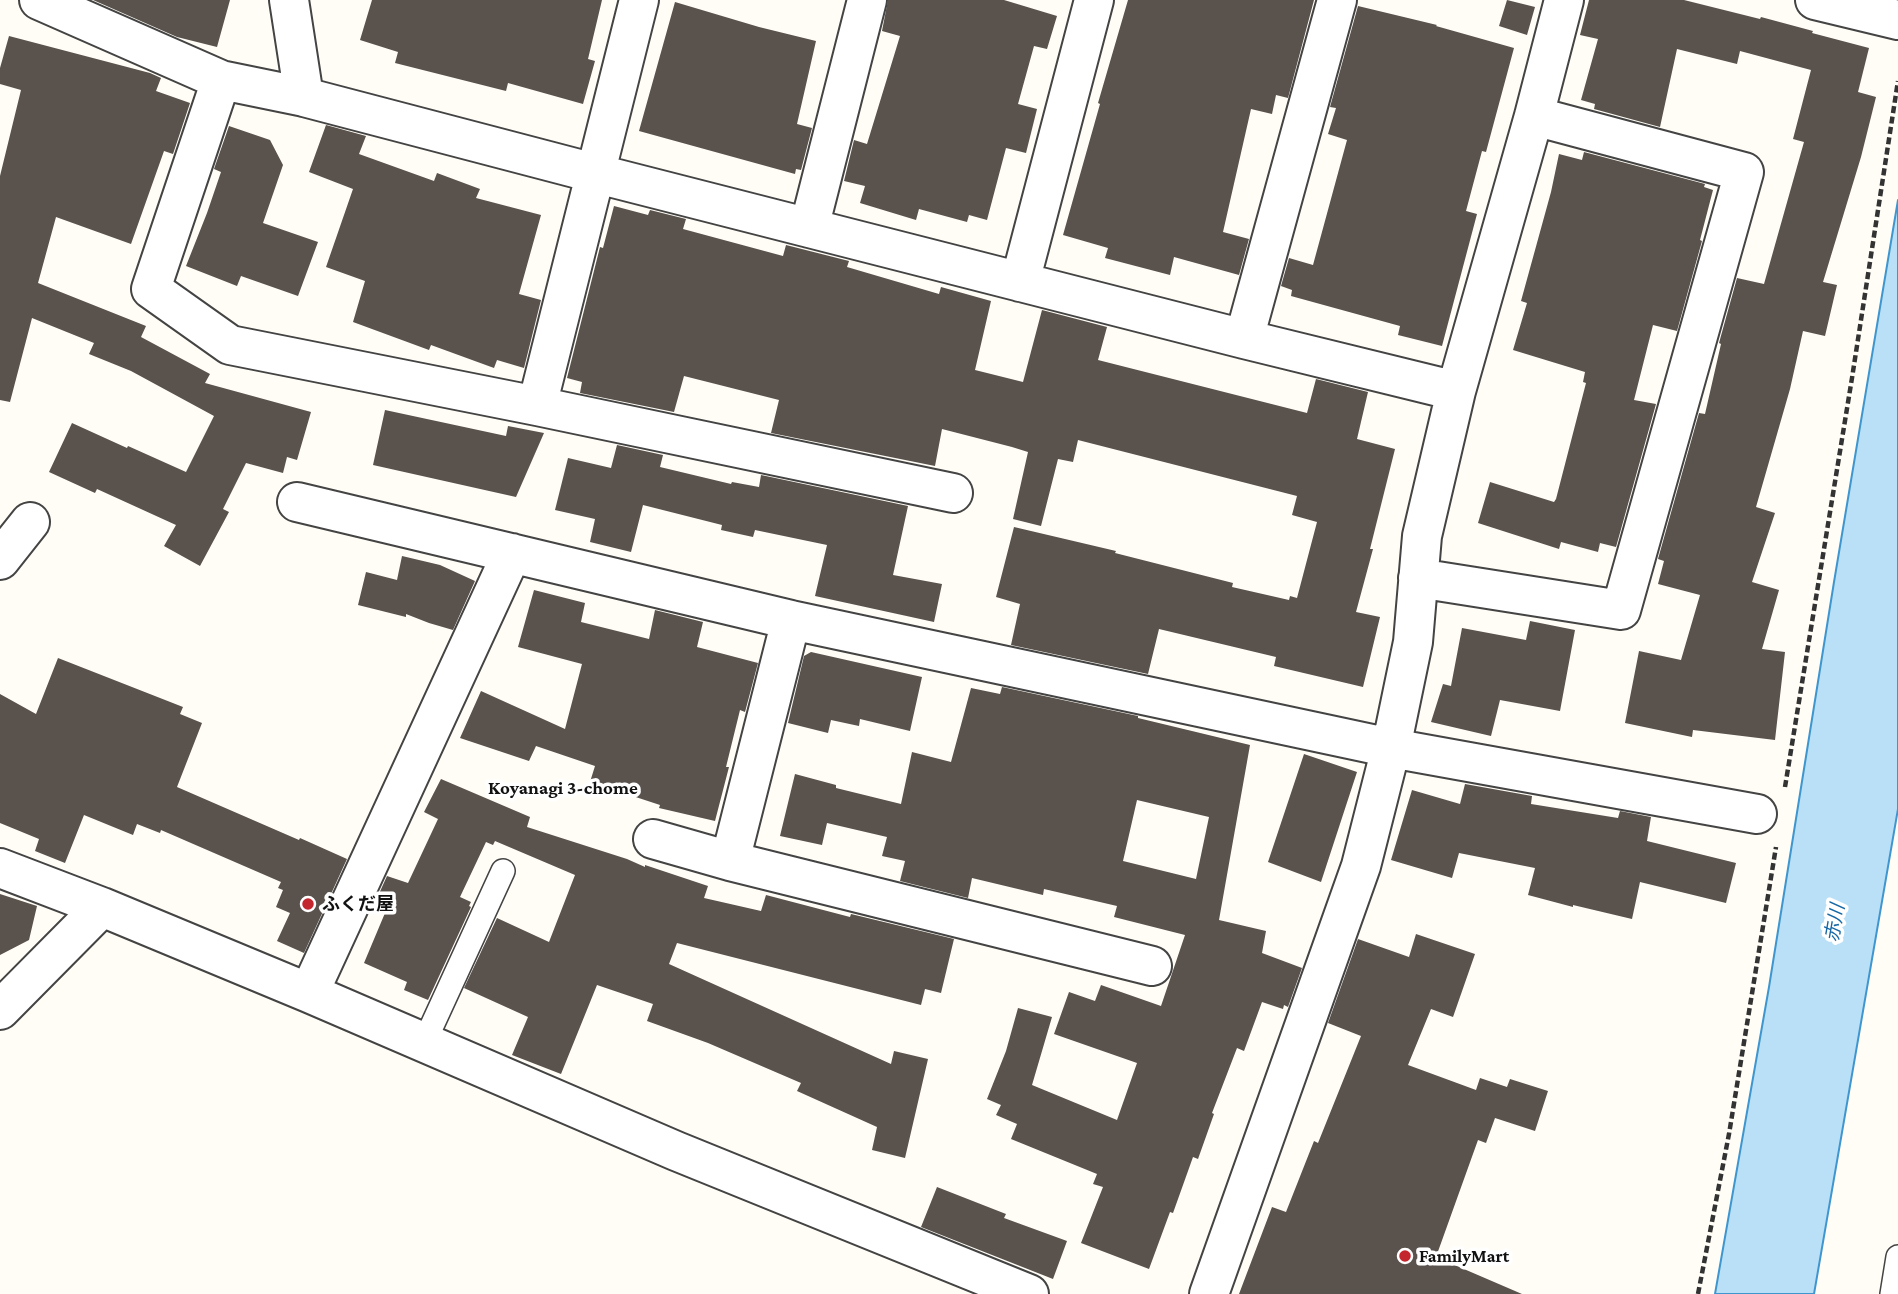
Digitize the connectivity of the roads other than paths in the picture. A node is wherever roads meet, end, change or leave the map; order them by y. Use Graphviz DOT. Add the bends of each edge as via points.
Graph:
graph roads {
  1 [pos="39,0"];
  2 [pos="289,0"];
  3 [pos="639,0"];
  4 [pos="866,0"];
  5 [pos="1094,0"];
  6 [pos="1336,0"];
  7 [pos="1564,0"];
  8 [pos="1815,0"];
  9 [pos="1898,20"];
  10 [pos="222,80"];
  11 [pos="304,97"];
  12 [pos="1534,116"];
  13 [pos="594,173"];
  14 [pos="809,228"];
  15 [pos="1020,282"];
  16 [pos="1244,339"];
  17 [pos="1456,391"];
  18 [pos="537,406"];
  19 [pos="953,493"];
  20 [pos="298,502"];
  21 [pos="30,522"];
  22 [pos="512,553"];
  23 [pos="0,560"];
  24 [pos="1418,578"];
  25 [pos="791,620"];
  26 [pos="1391,748"];
  27 [pos="1768,817"];
  28 [pos="653,839"];
  29 [pos="730,861"];
  30 [pos="0,868"];
  31 [pos="503,871"];
  32 [pos="102,907"];
  33 [pos="1153,965"];
  34 [pos="309,993"];
  35 [pos="0,1010"];
  36 [pos="424,1043"];
  37 [pos="1898,1257"];
  38 [pos="1029,1294"];
  39 [pos="1209,1294"];
  40 [pos="1892,1294"];
  1 -- 10 [label="street"];
  2 -- 11 [label="street"];
  3 -- 13 [label="street"];
  4 -- 14 [label="street"];
  5 -- 15 [label="street"];
  6 -- 16 [label="street"];
  7 -- 12 [label="street"];
  8 -- 9 [label="street"];
  10 -- 11 [label="street"];
  10 -- 18 [label="street" via="151,289 230,345"];
  11 -- 13 [label="street"];
  12 -- 17 [label="street"];
  12 -- 24 [label="street" via="1744,172 1621,610"];
  13 -- 14 [label="street"];
  13 -- 18 [label="street"];
  14 -- 15 [label="street"];
  15 -- 16 [label="street"];
  16 -- 17 [label="street"];
  17 -- 24 [label="street" via="1422,536"];
  18 -- 19 [label="street"];
  20 -- 22 [label="street"];
  21 -- 23 [label="street"];
  22 -- 25 [label="street"];
  22 -- 34 [label="street"];
  24 -- 26 [label="street" via="1413,642"];
  25 -- 26 [label="street"];
  25 -- 29 [label="street"];
  26 -- 27 [label="street"];
  26 -- 39 [label="street" via="1361,866"];
  28 -- 29 [label="street"];
  29 -- 33 [label="street"];
  30 -- 32 [label="street"];
  31 -- 36 [label="lane"];
  32 -- 34 [label="street"];
  32 -- 35 [label="street"];
  34 -- 36 [label="street"];
  36 -- 38 [label="street"];
  37 -- 40 [label="lane"];
}
